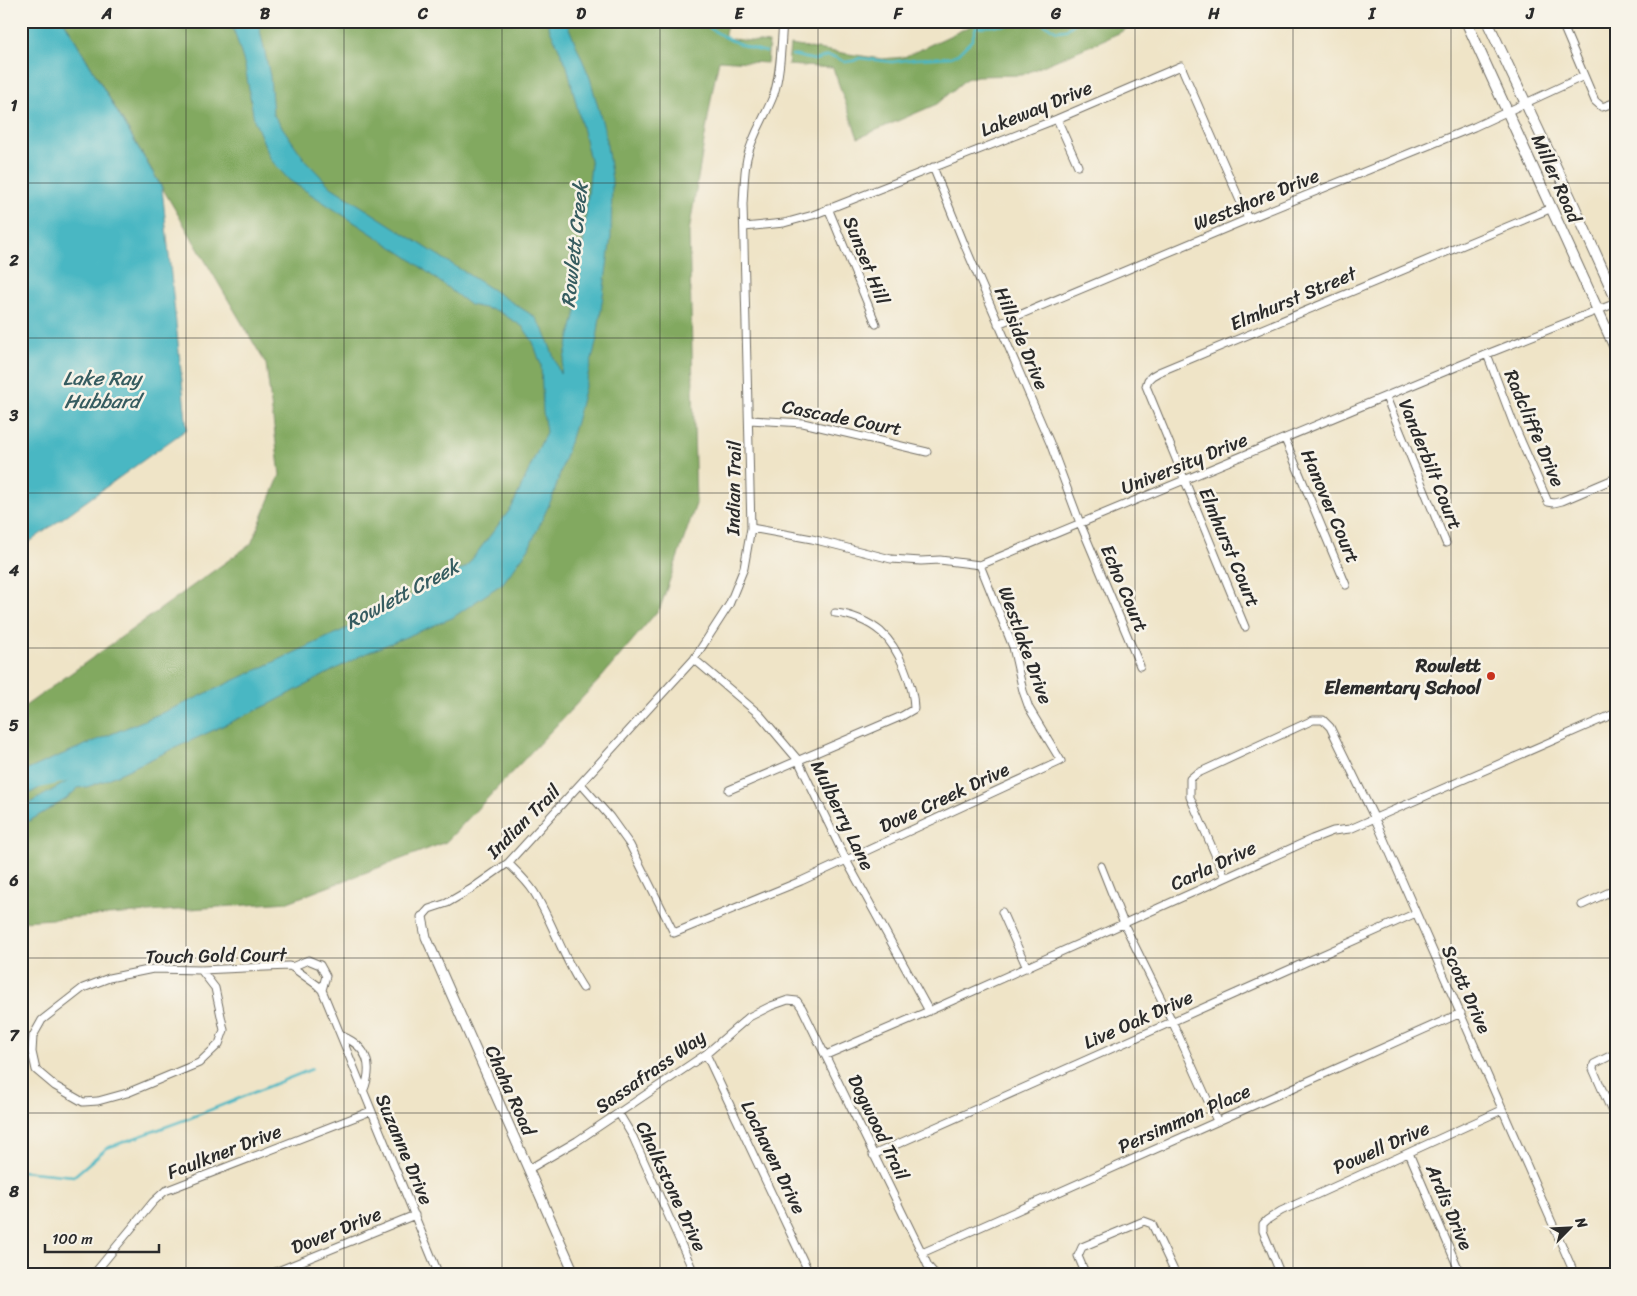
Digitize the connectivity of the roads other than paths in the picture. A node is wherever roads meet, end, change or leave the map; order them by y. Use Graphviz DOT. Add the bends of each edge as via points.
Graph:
graph roads {
  1 [pos="783,21"];
  2 [pos="1466,21"];
  3 [pos="1562,21"];
  4 [pos="1489,25"];
  5 [pos="1474,38"];
  6 [pos="1584,76"];
  7 [pos="1616,102"];
  8 [pos="1526,103"];
  9 [pos="1508,111"];
  10 [pos="1057,118"];
  11 [pos="1078,166"];
  12 [pos="933,167"];
  13 [pos="828,208"];
  14 [pos="1552,208"];
  15 [pos="1248,219"];
  16 [pos="744,227"];
  17 [pos="1616,301"];
  18 [pos="1598,310"];
  19 [pos="876,324"];
  20 [pos="998,324"];
  21 [pos="1616,350"];
  22 [pos="1487,354"];
  23 [pos="1386,397"];
  24 [pos="750,420"];
  25 [pos="1285,439"];
  26 [pos="927,452"];
  27 [pos="1616,478"];
  28 [pos="1184,480"];
  29 [pos="1080,523"];
  30 [pos="751,528"];
  31 [pos="1446,544"];
  32 [pos="980,565"];
  33 [pos="1346,585"];
  34 [pos="835,613"];
  35 [pos="1245,627"];
  36 [pos="694,659"];
  37 [pos="1140,666"];
  38 [pos="1616,714"];
  39 [pos="798,760"];
  40 [pos="1061,761"];
  41 [pos="582,784"];
  42 [pos="729,790"];
  43 [pos="1375,819"];
  44 [pos="846,860"];
  45 [pos="508,863"];
  46 [pos="1100,866"];
  47 [pos="1225,877"];
  48 [pos="1616,889"];
  49 [pos="1582,905"];
  50 [pos="1002,912"];
  51 [pos="1416,914"];
  52 [pos="422,917"];
  53 [pos="1124,924"];
  54 [pos="292,967"];
  55 [pos="1027,968"];
  56 [pos="202,970"];
  57 [pos="583,988"];
  58 [pos="322,990"];
  59 [pos="788,1000"];
  60 [pos="929,1012"];
  61 [pos="1461,1014"];
  62 [pos="1172,1021"];
  63 [pos="342,1036"];
  64 [pos="1616,1053"];
  65 [pos="706,1054"];
  66 [pos="826,1055"];
  67 [pos="363,1092"];
  68 [pos="1502,1110"];
  69 [pos="371,1111"];
  70 [pos="618,1112"];
  71 [pos="1217,1121"];
  72 [pos="1616,1121"];
  73 [pos="1409,1153"];
  74 [pos="873,1155"];
  75 [pos="529,1170"];
  76 [pos="415,1215"];
  77 [pos="922,1253"];
  78 [pos="92,1275"];
  79 [pos="268,1275"];
  80 [pos="440,1275"];
  81 [pos="575,1275"];
  82 [pos="695,1275"];
  83 [pos="810,1275"];
  84 [pos="936,1275"];
  85 [pos="1086,1275"];
  86 [pos="1176,1275"];
  87 [pos="1281,1275"];
  88 [pos="1461,1275"];
  89 [pos="1575,1275"];
  1 -- 16 [label="street, Indian Trail" via="774,94 747,158"];
  2 -- 5 [label="main road, Miller Road"];
  3 -- 6 [label="street"];
  4 -- 5 [label="main road"];
  4 -- 8 [label="main road, Miller Road"];
  5 -- 9 [label="main road, Miller Road"];
  6 -- 7 [label="street" via="1598,105 1605,107"];
  6 -- 8 [label="street, Westshore Drive"];
  8 -- 9 [label="street, Westshore Drive"];
  8 -- 17 [label="main road, Miller Road"];
  9 -- 14 [label="main road, Miller Road"];
  9 -- 15 [label="street, Westshore Drive"];
  10 -- 11 [label="street"];
  10 -- 12 [label="street, Lakeway Drive"];
  10 -- 15 [label="street, Lakeway Drive" via="1181,66"];
  12 -- 13 [label="street, Lakeway Drive"];
  12 -- 20 [label="street, Hillside Drive"];
  13 -- 16 [label="street, Lakeway Drive" via="784,223"];
  13 -- 19 [label="street, Sunset Hill"];
  14 -- 18 [label="main road, Miller Road"];
  14 -- 28 [label="street, Elmhurst Street" via="1152,376 1146,386"];
  15 -- 20 [label="street, Westshore Drive"];
  16 -- 24 [label="street, Indian Trail"];
  17 -- 18 [label="street, University Drive"];
  18 -- 21 [label="main road, Miller Road"];
  18 -- 22 [label="street, University Drive"];
  20 -- 29 [label="street, Hillside Drive" via="1050,442"];
  22 -- 23 [label="street, University Drive"];
  22 -- 27 [label="street, Radcliffe Drive" via="1548,502 1562,501"];
  23 -- 25 [label="street, University Drive"];
  23 -- 31 [label="street, Vanderbilt Court"];
  24 -- 26 [label="street, Cascade Court" via="803,423"];
  24 -- 30 [label="street, Indian Trail"];
  25 -- 28 [label="street, University Drive"];
  25 -- 33 [label="street, Hanover Court"];
  28 -- 29 [label="street, University Drive"];
  28 -- 35 [label="street, Elmhurst Court"];
  29 -- 32 [label="street, University Drive"];
  29 -- 37 [label="street, Echo Court"];
  30 -- 32 [label="street, University Drive" via="891,559"];
  30 -- 36 [label="street, Indian Trail" via="744,568 729,606"];
  32 -- 40 [label="street, Westlake Drive" via="1013,647 1029,708"];
  34 -- 39 [label="street" via="847,614 868,624 890,642 908,678 914,709"];
  36 -- 39 [label="street, Mulberry Lane" via="760,715"];
  36 -- 41 [label="street, Indian Trail"];
  38 -- 43 [label="street, Carla Drive"];
  39 -- 42 [label="street"];
  39 -- 44 [label="street, Mulberry Lane"];
  40 -- 44 [label="street, Dove Creek Drive"];
  41 -- 44 [label="street, Dove Creek Drive" via="630,845 674,933"];
  41 -- 45 [label="street, Indian Trail"];
  43 -- 47 [label="street, Carla Drive" via="1312,838"];
  43 -- 47 [label="street, Scott Drive" via="1330,727 1323,720 1313,720 1196,774 1190,780 1190,797"];
  43 -- 51 [label="street, Scott Drive"];
  44 -- 60 [label="street, Mulberry Lane"];
  45 -- 52 [label="street, Indian Trail" via="447,903 428,909"];
  45 -- 57 [label="street" via="533,890"];
  46 -- 53 [label="street"];
  47 -- 53 [label="street, Carla Drive"];
  48 -- 49 [label="street"];
  50 -- 55 [label="street"];
  51 -- 61 [label="street, Scott Drive"];
  51 -- 62 [label="street, Live Oak Drive"];
  52 -- 75 [label="street, Chaha Road" via="426,937"];
  53 -- 55 [label="street, Carla Drive"];
  53 -- 62 [label="street"];
  54 -- 56 [label="street, Touch Gold Court"];
  54 -- 58 [label="street, Touch Gold Court"];
  54 -- 58 [label="street" via="308,960 320,965 326,976"];
  55 -- 60 [label="street, Carla Drive"];
  56 -- 56 [label="street, Touch Gold Court" via="153,969 109,978 83,988 42,1020 33,1036 36,1070 82,1102 98,1102 199,1063 219,1044 224,1030 215,988"];
  58 -- 63 [label="street, Touch Gold Court"];
  59 -- 65 [label="street, Sassafrass Way" via="749,1017"];
  59 -- 66 [label="street, Dogwood Trail" via="797,1001 802,1008"];
  60 -- 66 [label="street, Carla Drive"];
  61 -- 68 [label="street, Scott Drive"];
  61 -- 71 [label="street, Persimmon Place"];
  62 -- 71 [label="street"];
  62 -- 74 [label="street, Live Oak Drive"];
  63 -- 67 [label="street, Suzanne Drive"];
  63 -- 67 [label="street" via="358,1045 369,1066"];
  64 -- 72 [label="street" via="1594,1064 1592,1069"];
  65 -- 70 [label="street, Sassafrass Way"];
  65 -- 83 [label="street, Lochaven Drive"];
  66 -- 74 [label="street, Dogwood Trail"];
  67 -- 69 [label="street, Suzanne Drive"];
  68 -- 73 [label="street, Powell Drive"];
  68 -- 89 [label="street, Scott Drive"];
  69 -- 76 [label="street, Suzanne Drive"];
  69 -- 78 [label="street, Faulkner Drive" via="166,1191"];
  70 -- 75 [label="street, Sassafrass Way"];
  70 -- 82 [label="street, Chalkstone Drive" via="633,1137"];
  71 -- 77 [label="street, Persimmon Place"];
  73 -- 87 [label="street, Powell Drive" via="1333,1186 1267,1220 1262,1231"];
  73 -- 88 [label="street, Ardis Drive"];
  74 -- 77 [label="street, Dogwood Trail"];
  75 -- 81 [label="street, Chaha Road"];
  76 -- 79 [label="street, Dover Drive"];
  76 -- 80 [label="street, Suzanne Drive"];
  77 -- 84 [label="street, Dogwood Trail"];
  85 -- 86 [label="street" via="1078,1256 1082,1247 1144,1220 1152,1224"];
}
